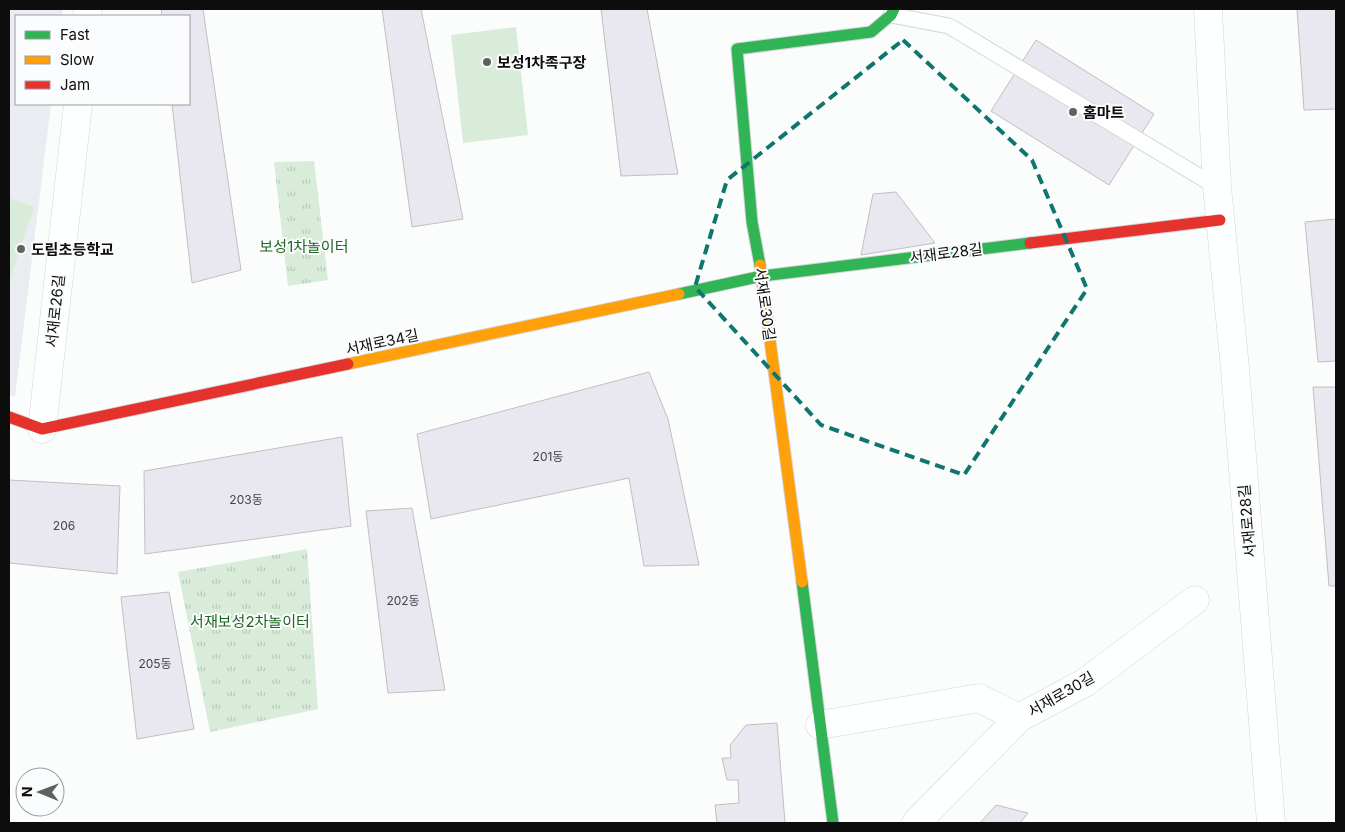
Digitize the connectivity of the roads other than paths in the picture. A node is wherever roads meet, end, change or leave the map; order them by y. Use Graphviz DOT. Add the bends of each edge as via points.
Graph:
graph roads {
  1 [pos="1208,9"];
  2 [pos="892,12"];
  3 [pos="78,105"];
  4 [pos="1217,187"];
  5 [pos="1220,220"];
  6 [pos="762,276"];
  7 [pos="9,417"];
  8 [pos="42,429"];
  9 [pos="1195,600"];
  10 [pos="1019,718"];
  11 [pos="820,725"];
  12 [pos="833,823"];
  13 [pos="916,823"];
  14 [pos="1271,823"];
  1 -- 4 [label="street, 서재로28길"];
  2 -- 4 [label="lane" via="949,26"];
  2 -- 6 [label="street, 서재로30길" via="871,32 737,49 752,222"];
  3 -- 8 [label="street, 서재로26길"];
  4 -- 5 [label="street, 서재로28길"];
  5 -- 6 [label="street, 서재로28길"];
  5 -- 14 [label="street, 서재로28길"];
  6 -- 8 [label="street, 서재로34길"];
  6 -- 11 [label="street, 서재로30길"];
  7 -- 8 [label="street"];
  9 -- 10 [label="street, 서재로30길" via="1086,682"];
  10 -- 11 [label="street, 서재로30길" via="979,698"];
  10 -- 13 [label="street"];
  11 -- 12 [label="street, 서재로30길"];
}
